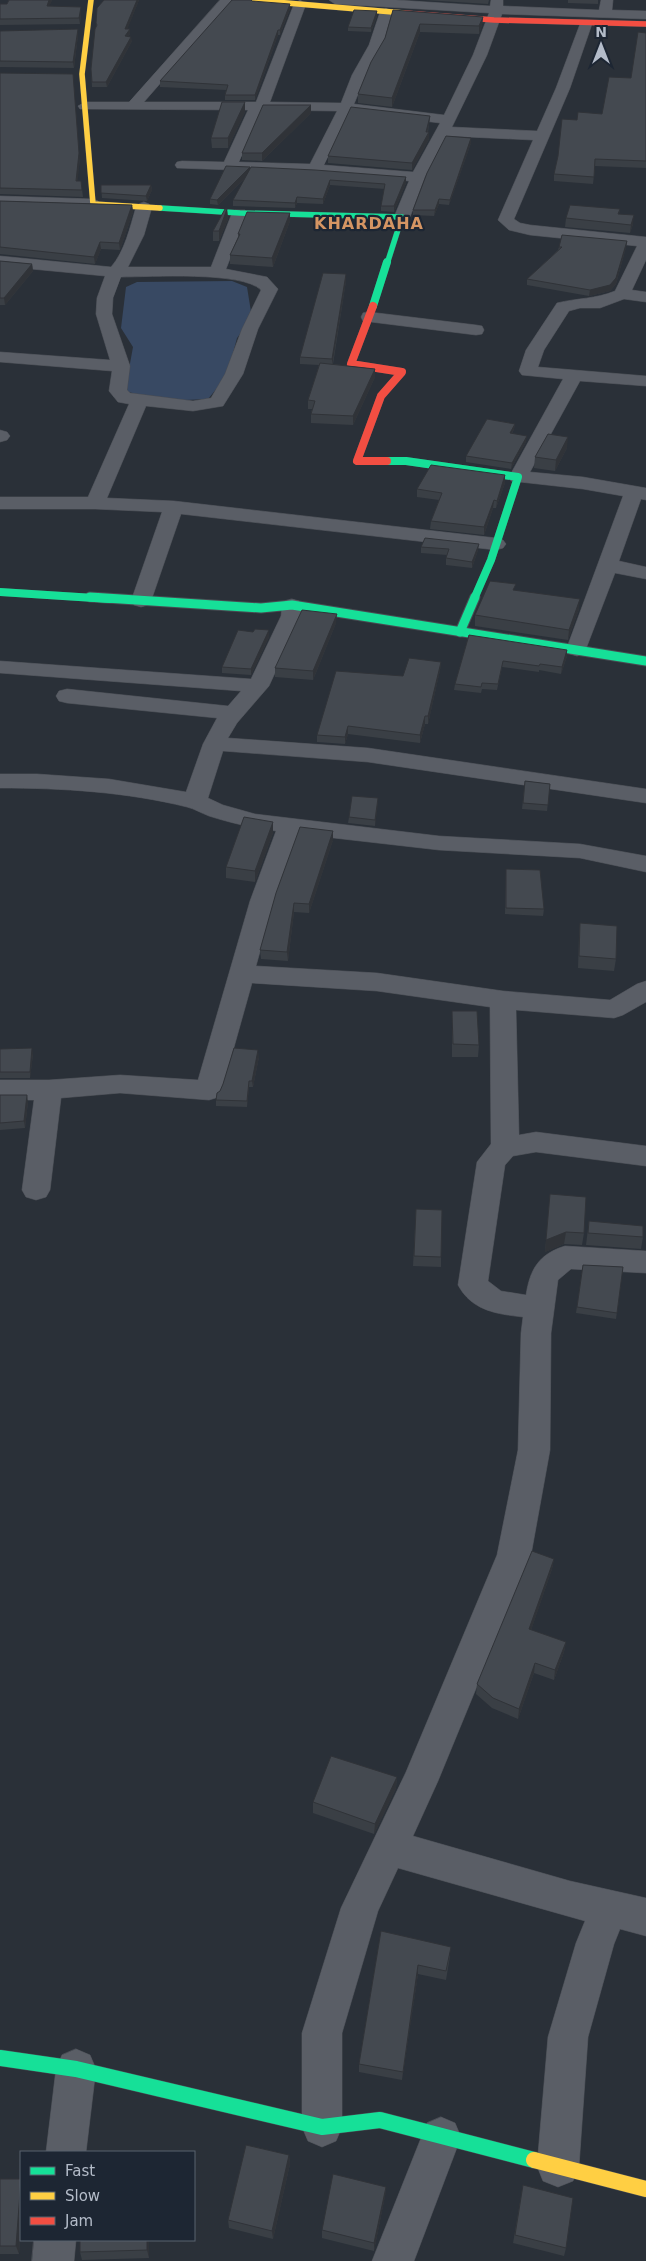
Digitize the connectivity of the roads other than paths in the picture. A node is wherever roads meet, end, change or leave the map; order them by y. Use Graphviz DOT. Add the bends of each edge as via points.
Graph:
graph roads {
  1 [pos="91,0"];
  2 [pos="227,0"];
  3 [pos="252,0"];
  4 [pos="335,0"];
  5 [pos="607,0"];
  6 [pos="403,3"];
  7 [pos="300,4"];
  8 [pos="386,12"];
  9 [pos="495,12"];
  10 [pos="605,14"];
  11 [pos="646,15"];
  12 [pos="586,24"];
  13 [pos="646,24"];
  14 [pos="69,30"];
  15 [pos="89,30"];
  16 [pos="64,74"];
  17 [pos="82,74"];
  18 [pos="85,106"];
  19 [pos="133,106"];
  20 [pos="259,106"];
  21 [pos="346,107"];
  22 [pos="444,126"];
  23 [pos="541,136"];
  24 [pos="182,165"];
  25 [pos="230,166"];
  26 [pos="315,169"];
  27 [pos="418,177"];
  28 [pos="0,201"];
  29 [pos="93,204"];
  30 [pos="144,207"];
  31 [pos="240,213"];
  32 [pos="402,217"];
  33 [pos="646,243"];
  34 [pos="0,261"];
  35 [pos="115,272"];
  36 [pos="217,272"];
  37 [pos="622,294"];
  38 [pos="646,297"];
  39 [pos="369,317"];
  40 [pos="476,330"];
  41 [pos="0,357"];
  42 [pos="121,366"];
  43 [pos="574,375"];
  44 [pos="646,381"];
  45 [pos="140,400"];
  46 [pos="518,478"];
  47 [pos="640,493"];
  48 [pos="0,503"];
  49 [pos="95,503"];
  50 [pos="174,507"];
  51 [pos="496,544"];
  52 [pos="608,565"];
  53 [pos="646,573"];
  54 [pos="0,592"];
  55 [pos="141,601"];
  56 [pos="292,606"];
  57 [pos="460,632"];
  58 [pos="576,650"];
  59 [pos="646,661"];
  60 [pos="0,667"];
  61 [pos="258,686"];
  62 [pos="67,696"];
  63 [pos="233,714"];
  64 [pos="214,744"];
  65 [pos="0,781"];
  66 [pos="646,796"];
  67 [pos="195,800"];
  68 [pos="290,825"];
  69 [pos="646,864"];
  70 [pos="242,974"];
  71 [pos="646,990"];
  72 [pos="503,1000"];
  73 [pos="0,1090"];
  74 [pos="49,1090"];
  75 [pos="505,1147"];
  76 [pos="646,1156"];
  77 [pos="36,1190"];
  78 [pos="646,1262"];
  79 [pos="540,1308"];
  80 [pos="389,1847"];
  81 [pos="628,1913"];
  82 [pos="0,2058"];
  83 [pos="76,2069"];
  84 [pos="322,2127"];
  85 [pos="441,2137"];
  86 [pos="66,2151"];
  87 [pos="558,2166"];
  88 [pos="646,2189"];
  89 [pos="55,2241"];
  90 [pos="53,2261"];
  91 [pos="393,2261"];
  1 -- 15 [label="street"];
  2 -- 19 [label="street"];
  3 -- 7 [label="street"];
  4 -- 6 [label="street"];
  5 -- 10 [label="street"];
  6 -- 9 [label="street"];
  7 -- 8 [label="street"];
  7 -- 20 [label="street"];
  8 -- 9 [label="street"];
  8 -- 21 [label="street" via="376,45 359,74"];
  9 -- 10 [label="street"];
  9 -- 12 [label="street"];
  9 -- 22 [label="street" via="480,55"];
  10 -- 11 [label="street"];
  12 -- 13 [label="street"];
  12 -- 23 [label="street" via="563,88"];
  14 -- 15 [label="street"];
  15 -- 17 [label="street"];
  16 -- 17 [label="street"];
  17 -- 18 [label="street"];
  18 -- 19 [label="street"];
  18 -- 29 [label="street"];
  19 -- 20 [label="street"];
  20 -- 21 [label="street"];
  20 -- 25 [label="street"];
  21 -- 22 [label="street" via="409,114"];
  21 -- 26 [label="street"];
  22 -- 23 [label="street"];
  22 -- 27 [label="street"];
  23 -- 33 [label="street" via="506,220 515,227 530,230"];
  24 -- 25 [label="street"];
  25 -- 26 [label="street"];
  26 -- 27 [label="street"];
  27 -- 32 [label="street"];
  28 -- 29 [label="street"];
  29 -- 30 [label="street"];
  30 -- 31 [label="street"];
  30 -- 35 [label="street" via="124,262"];
  31 -- 32 [label="street"];
  31 -- 36 [label="street"];
  32 -- 39 [label="street"];
  33 -- 37 [label="street"];
  34 -- 35 [label="street"];
  35 -- 36 [label="street"];
  35 -- 42 [label="street" via="104,298 104,314"];
  36 -- 45 [label="street" via="261,280 270,289 250,329 234,374 216,402 210,404 193,406"];
  37 -- 38 [label="street"];
  37 -- 43 [label="street" via="600,303 563,307 535,350 528,370"];
  39 -- 40 [label="street"];
  39 -- 46 [label="street" via="351,364 402,372 381,396 357,461 406,461"];
  41 -- 42 [label="street"];
  42 -- 45 [label="street" via="118,391 124,398"];
  43 -- 44 [label="street"];
  43 -- 46 [label="street"];
  45 -- 49 [label="street"];
  46 -- 47 [label="street"];
  46 -- 51 [label="street"];
  47 -- 52 [label="street"];
  48 -- 49 [label="street"];
  49 -- 50 [label="street"];
  50 -- 51 [label="street"];
  50 -- 55 [label="street"];
  51 -- 57 [label="street"];
  52 -- 53 [label="street"];
  52 -- 58 [label="street"];
  54 -- 55 [label="street"];
  55 -- 56 [label="street" via="261,608"];
  56 -- 57 [label="street"];
  56 -- 61 [label="street" via="291,616"];
  57 -- 58 [label="street"];
  58 -- 59 [label="street"];
  60 -- 61 [label="street"];
  61 -- 63 [label="street"];
  62 -- 63 [label="street"];
  63 -- 64 [label="street"];
  64 -- 66 [label="street" via="368,755"];
  64 -- 67 [label="street"];
  65 -- 67 [label="street" via="109,786"];
  67 -- 68 [label="street" via="215,810 254,821"];
  68 -- 69 [label="street" via="439,842 580,851"];
  68 -- 70 [label="street" via="262,901"];
  70 -- 72 [label="street" via="377,982"];
  70 -- 74 [label="street" via="209,1090 120,1084"];
  71 -- 72 [label="street" via="614,1009"];
  72 -- 75 [label="street"];
  73 -- 74 [label="street"];
  74 -- 77 [label="street"];
  75 -- 76 [label="street" via="536,1142"];
  75 -- 79 [label="street" via="491,1162 473,1285 494,1302"];
  78 -- 79 [label="street" via="565,1257 544,1275"];
  79 -- 80 [label="street" via="536,1333 534,1450 514,1555 420,1781"];
  80 -- 81 [label="street"];
  80 -- 84 [label="street" via="360,1908 322,2033"];
  81 -- 87 [label="street" via="595,1943 568,2038"];
  82 -- 83 [label="street"];
  83 -- 84 [label="street"];
  83 -- 86 [label="street"];
  84 -- 85 [label="street" via="380,2120"];
  85 -- 87 [label="street"];
  85 -- 91 [label="street"];
  87 -- 88 [label="street"];
  89 -- 90 [label="street"];
}
